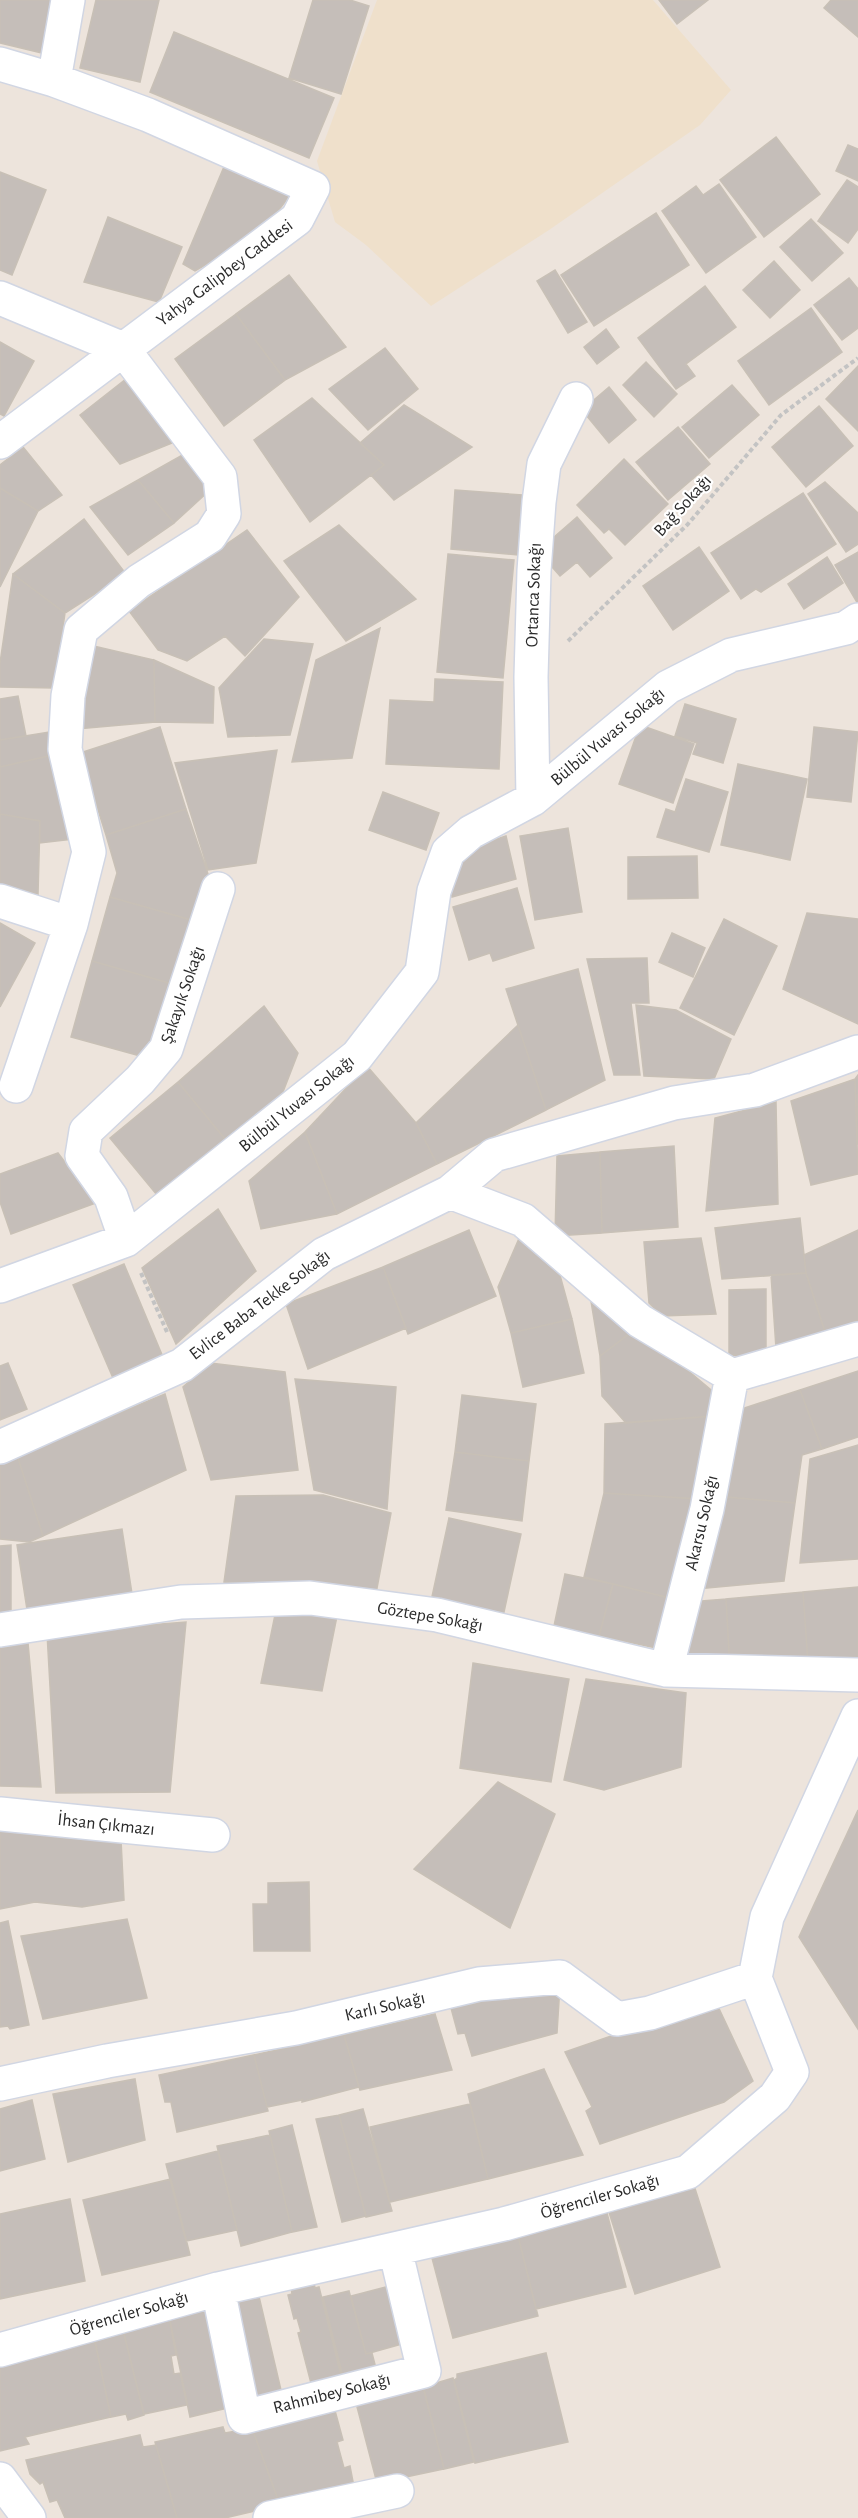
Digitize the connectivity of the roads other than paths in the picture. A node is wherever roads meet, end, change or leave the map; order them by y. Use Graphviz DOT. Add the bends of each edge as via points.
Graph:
graph roads {
  1 [pos="68,0"];
  2 [pos="0,64"];
  3 [pos="54,80"];
  4 [pos="0,298"];
  5 [pos="123,349"];
  6 [pos="576,399"];
  7 [pos="0,442"];
  8 [pos="858,620"];
  9 [pos="533,799"];
  10 [pos="218,889"];
  11 [pos="0,901"];
  12 [pos="71,924"];
  13 [pos="858,1052"];
  14 [pos="16,1086"];
  15 [pos="450,1192"];
  16 [pos="126,1240"];
  17 [pos="0,1286"];
  18 [pos="858,1338"];
  19 [pos="732,1376"];
  20 [pos="0,1447"];
  21 [pos="0,1630"];
  22 [pos="666,1670"];
  23 [pos="858,1675"];
  24 [pos="858,1716"];
  25 [pos="0,1814"];
  26 [pos="213,1835"];
  27 [pos="755,1978"];
  28 [pos="0,2084"];
  29 [pos="395,2249"];
  30 [pos="218,2289"];
  31 [pos="0,2350"];
  32 [pos="0,2479"];
  33 [pos="397,2491"];
  34 [pos="28,2518"];
  35 [pos="270,2518"];
  1 -- 3 [label="street"];
  2 -- 3 [label="street, Yahya Galipbey Caddesi"];
  3 -- 5 [label="street, Yahya Galipbey Caddesi" via="148,115 313,188 297,219"];
  4 -- 5 [label="street"];
  5 -- 7 [label="street, Yahya Galipbey Caddesi"];
  5 -- 12 [label="street" via="220,477 224,514 210,536 139,581 81,630 68,696 65,749 89,852"];
  6 -- 9 [label="street, Ortanca Sokağı" via="544,464 534,571"];
  8 -- 9 [label="street, Bülbül Yuvası Sokağı" via="846,628 731,655 668,687"];
  9 -- 16 [label="street, Bülbül Yuvası Sokağı" via="471,832 448,852 434,891 422,972 357,1056"];
  10 -- 16 [label="street, Şakayık Sokağı" via="166,1049 140,1080 86,1131 82,1156 111,1197"];
  11 -- 12 [label="street"];
  12 -- 14 [label="street"];
  13 -- 15 [label="street, Evlice Baba Tekke Sokağı" via="755,1090 674,1103 494,1155"];
  15 -- 19 [label="street" via="523,1220 640,1321"];
  15 -- 20 [label="street, Evlice Baba Tekke Sokağı" via="324,1254 182,1365"];
  16 -- 17 [label="street, Bülbül Yuvası Sokağı"];
  18 -- 19 [label="street"];
  19 -- 22 [label="street, Akarsu Sokağı" via="707,1509"];
  21 -- 22 [label="street, Göztepe Sokağı" via="181,1602 310,1598 437,1615"];
  22 -- 23 [label="street, Göztepe Sokağı"];
  24 -- 27 [label="street" via="767,1917"];
  25 -- 26 [label="street, İhsan Çıkmazı"];
  27 -- 28 [label="street, Karlı Sokağı" via="651,2013 617,2019 560,1977 479,1984 296,2028"];
  27 -- 29 [label="street, Öğrenciler Sokağı" via="792,2072 775,2097 688,2172 504,2224"];
  29 -- 30 [label="street, Öğrenciler Sokağı"];
  29 -- 30 [label="street, Rahmibey Sokağı" via="424,2371 244,2417"];
  30 -- 31 [label="street, Öğrenciler Sokağı"];
  32 -- 34 [label="street"];
  33 -- 35 [label="street"];
}
